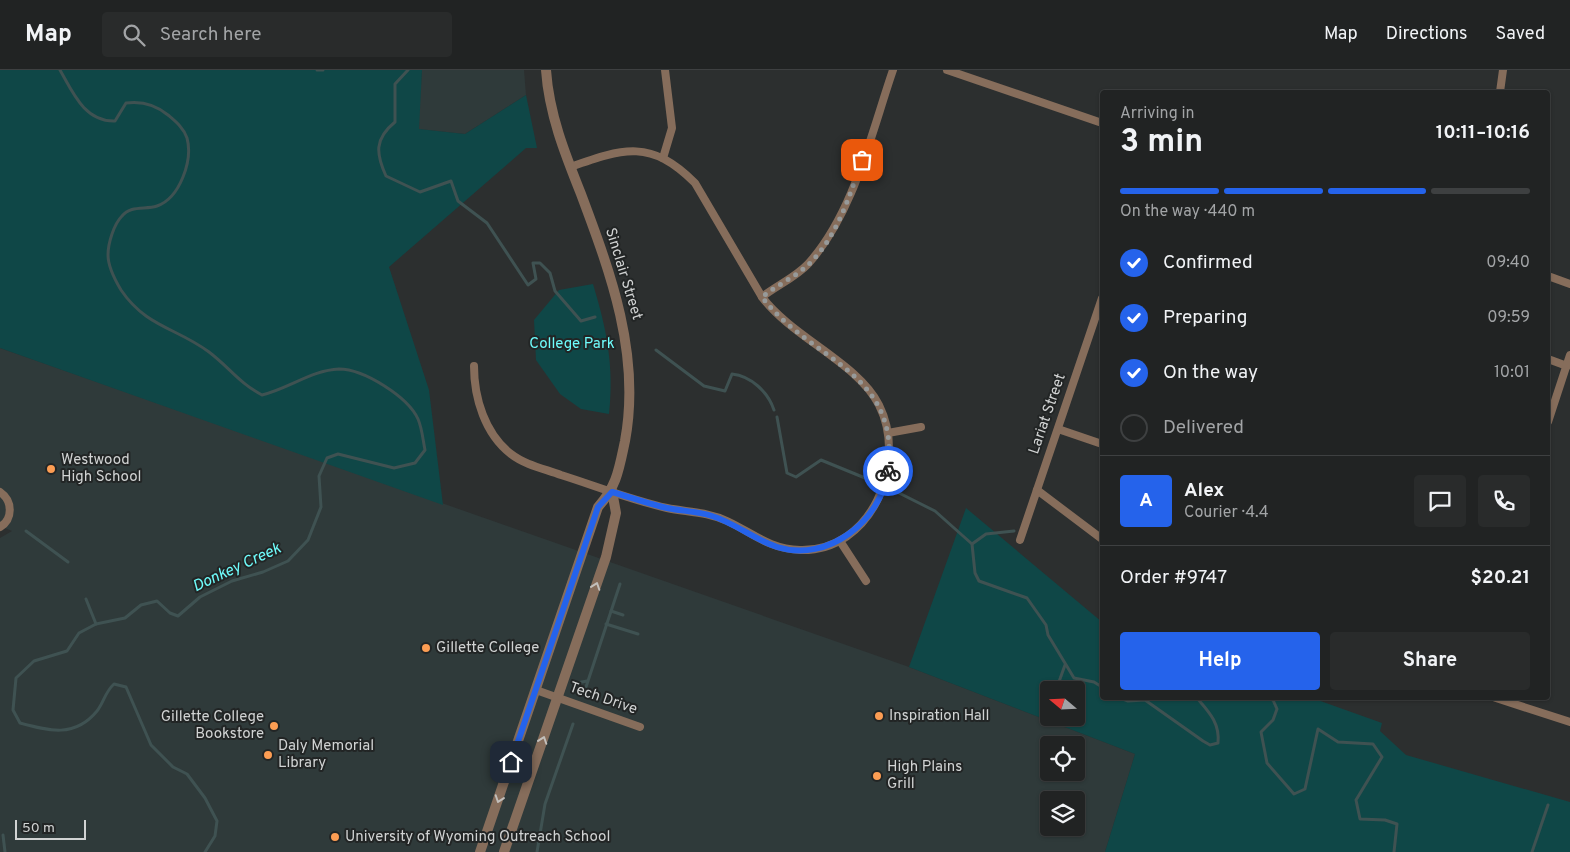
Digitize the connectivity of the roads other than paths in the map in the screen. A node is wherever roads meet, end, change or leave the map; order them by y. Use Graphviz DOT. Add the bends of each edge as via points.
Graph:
graph roads {
  1 [pos="546,70"];
  2 [pos="665,70"];
  3 [pos="893,70"];
  4 [pos="949,70"];
  5 [pos="1504,70"];
  6 [pos="1500,90"];
  7 [pos="1100,123"];
  8 [pos="663,158"];
  9 [pos="570,167"];
  10 [pos="1550,277"];
  11 [pos="1570,284"];
  12 [pos="762,297"];
  13 [pos="1100,304"];
  14 [pos="1094,322"];
  15 [pos="1100,324"];
  16 [pos="1570,355"];
  17 [pos="1550,360"];
  18 [pos="474,366"];
  19 [pos="1566,366"];
  20 [pos="1550,416"];
  21 [pos="921,427"];
  22 [pos="1058,429"];
  23 [pos="888,433"];
  24 [pos="1100,443"];
  25 [pos="1037,490"];
  26 [pos="0,492"];
  27 [pos="612,492"];
  28 [pos="0,527"];
  29 [pos="1100,537"];
  30 [pos="1020,540"];
  31 [pos="840,541"];
  32 [pos="866,581"];
  33 [pos="536,690"];
  34 [pos="558,698"];
  35 [pos="1502,700"];
  36 [pos="1570,722"];
  37 [pos="640,726"];
  38 [pos="480,852"];
  39 [pos="504,852"];
  1 -- 9 [label="street, Sinclair Street" via="555,124"];
  2 -- 8 [label="street" via="672,128"];
  3 -- 12 [label="street" via="844,213 807,266"];
  4 -- 7 [label="street"];
  5 -- 6 [label="street"];
  8 -- 9 [label="street" via="641,151 623,150"];
  8 -- 12 [label="street" via="680,168 695,183"];
  9 -- 27 [label="street, Sinclair Street" via="614,286 623,323 630,394 628,426"];
  10 -- 11 [label="street"];
  12 -- 23 [label="street" via="791,328 865,385 879,405"];
  13 -- 14 [label="street, Lariat Street"];
  14 -- 15 [label="street"];
  14 -- 22 [label="street, Lariat Street"];
  16 -- 19 [label="street"];
  17 -- 19 [label="street"];
  18 -- 27 [label="street" via="474,388 486,422 494,437 512,455 531,465"];
  19 -- 20 [label="street"];
  21 -- 23 [label="street"];
  22 -- 24 [label="street"];
  22 -- 25 [label="street, Lariat Street"];
  23 -- 31 [label="street" via="890,452 880,497 867,517"];
  25 -- 29 [label="street"];
  25 -- 30 [label="street, Lariat Street"];
  26 -- 28 [label="street" via="8,500 10,513"];
  27 -- 31 [label="street" via="667,508 706,514 779,547 802,550"];
  27 -- 33 [label="street, Sinclair Street" via="598,507"];
  34 -- 27 [label="street, Sinclair Street, one-way" via="606,557 616,513"];
  31 -- 32 [label="street"];
  33 -- 34 [label="street, Tech Drive"];
  33 -- 38 [label="street, Sinclair Street, one-way"];
  34 -- 37 [label="street, Tech Drive"];
  39 -- 34 [label="street, Sinclair Street, one-way"];
  35 -- 36 [label="street"];
}
